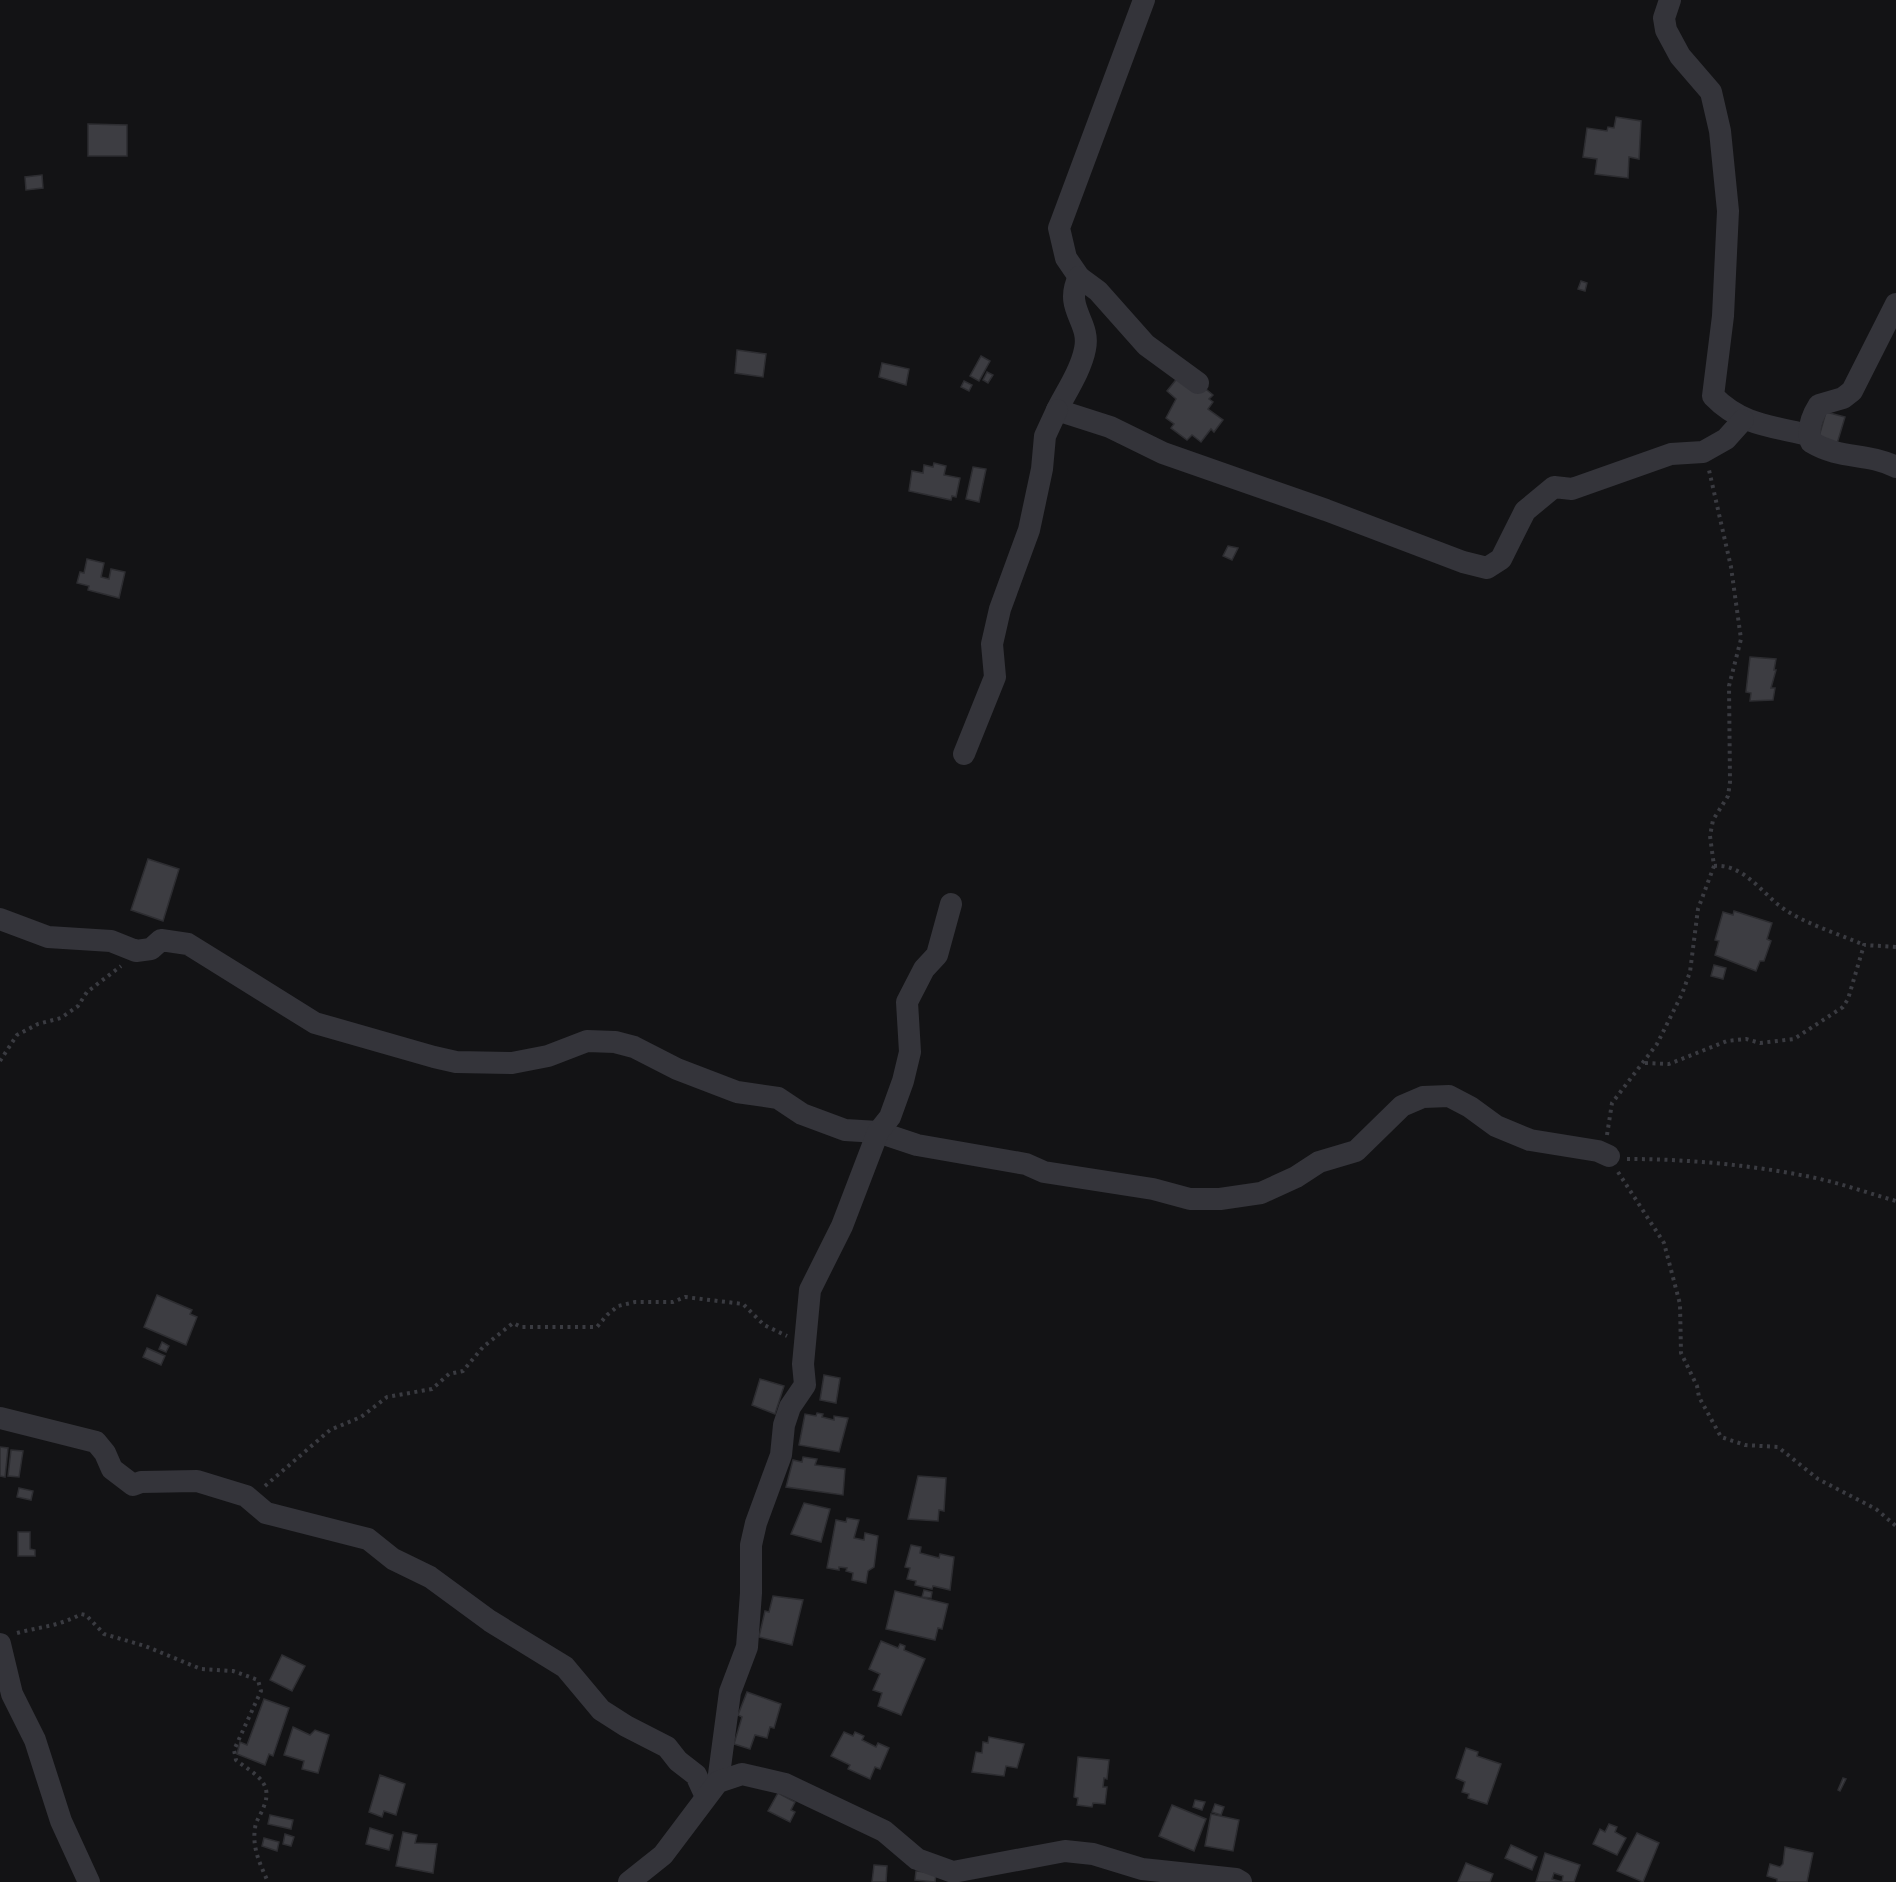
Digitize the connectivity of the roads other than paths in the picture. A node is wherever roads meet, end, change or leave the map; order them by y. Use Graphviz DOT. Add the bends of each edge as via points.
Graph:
graph roads {
  1 [pos="1144,0"];
  2 [pos="1670,0"];
  3 [pos="1079,277"];
  4 [pos="1896,304"];
  5 [pos="1198,383"];
  6 [pos="1057,410"];
  7 [pos="1743,420"];
  8 [pos="1809,435"];
  9 [pos="1896,467"];
  10 [pos="964,754"];
  11 [pos="951,904"];
  12 [pos="0,919"];
  13 [pos="878,1132"];
  14 [pos="1610,1159"];
  15 [pos="0,1418"];
  16 [pos="4,1639"];
  17 [pos="712,1789"];
  18 [pos="89,1882"];
  19 [pos="628,1882"];
  20 [pos="1242,1882"];
  1 -- 3 [label="street" via="1059,228 1066,258"];
  2 -- 7 [label="street" via="1664,18 1666,30 1680,56 1711,92 1720,131 1728,211 1723,316 1713,396"];
  3 -- 5 [label="street" via="1098,291 1146,345"];
  3 -- 6 [label="street" via="1072,290 1086,348"];
  4 -- 8 [label="street" via="1852,391 1819,405"];
  6 -- 7 [label="street" via="1110,427 1163,453 1487,568 1501,559 1525,511 1554,487 1572,489 1671,454 1703,452 1726,439"];
  6 -- 10 [label="street" via="1045,435 1029,530 997,621 992,644 995,677"];
  7 -- 8 [label="street"];
  8 -- 9 [label="street" via="1811,442 1836,454 1882,460"];
  11 -- 13 [label="street" via="937,955 918,977 907,1002 910,1052 890,1117"];
  12 -- 13 [label="street" via="48,937 111,941 136,951 151,949 161,940 188,944 315,1023 434,1057 456,1062 512,1063 548,1056 587,1041 615,1042 737,1092 778,1098 802,1114 845,1130"];
  13 -- 14 [label="street" via="917,1145 1026,1164 1044,1172 1153,1189 1190,1199 1220,1199 1261,1193 1319,1162 1356,1151 1401,1106 1423,1097 1449,1096 1496,1126 1530,1140 1598,1151"];
  13 -- 17 [label="street" via="842,1226 810,1290 804,1343 805,1385 790,1407 781,1455 756,1523 751,1545 747,1647 730,1692"];
  15 -- 17 [label="street" via="96,1442 112,1469 134,1485 197,1481 246,1496 266,1514 368,1539 393,1559 453,1592 490,1621 565,1667 601,1710 667,1747"];
  16 -- 18 [label="street" via="12,1694 35,1740 62,1821"];
  17 -- 19 [label="street" via="663,1855"];
  17 -- 20 [label="street" via="742,1774 785,1784 884,1831 917,1859 953,1872 1065,1851 1094,1854 1142,1869"];
}
